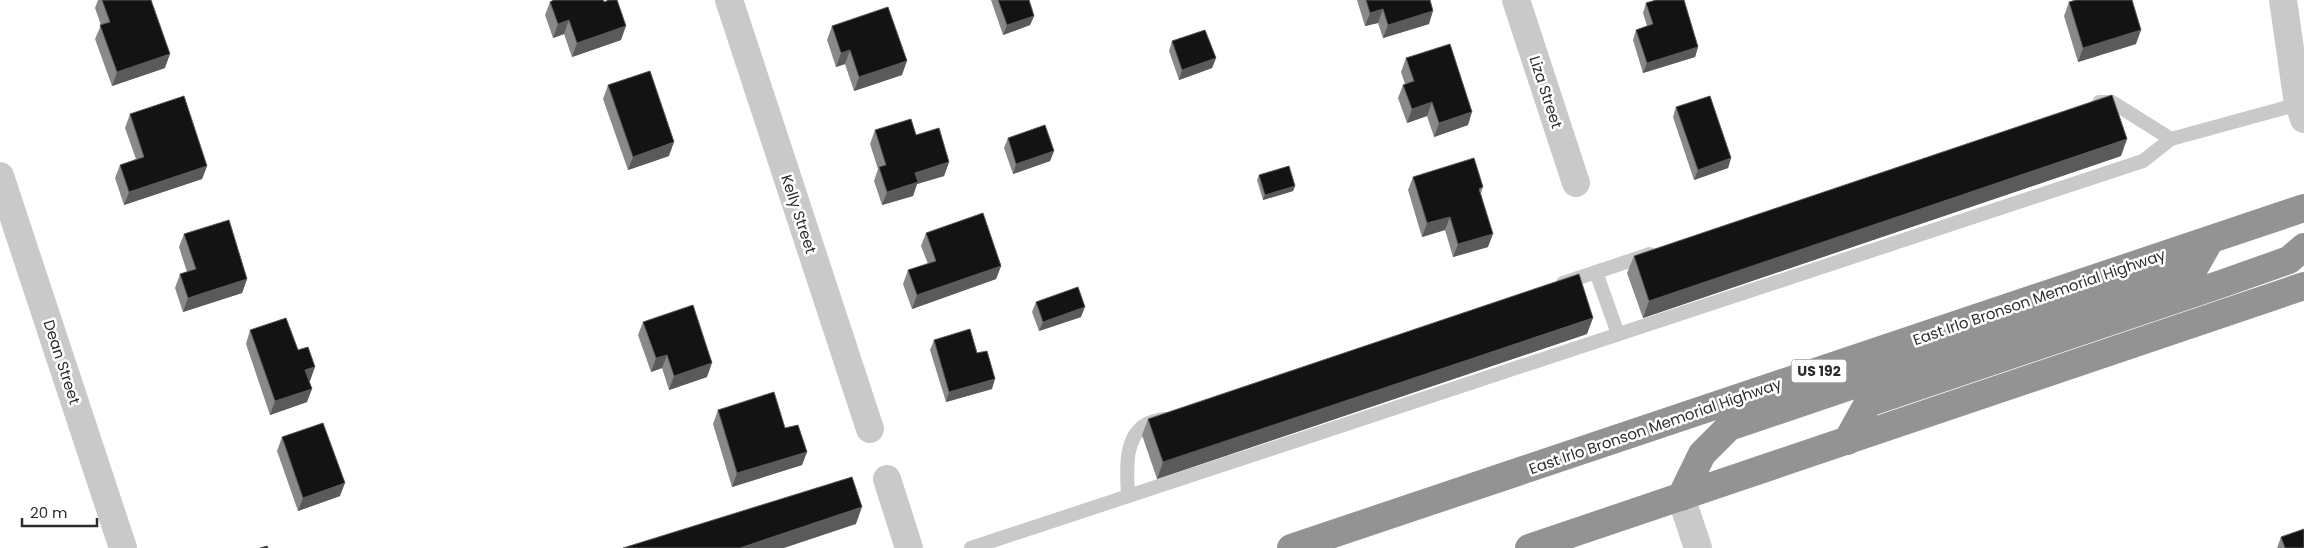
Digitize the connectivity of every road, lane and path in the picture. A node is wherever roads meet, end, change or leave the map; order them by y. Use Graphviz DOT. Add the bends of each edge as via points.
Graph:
graph roads {
  1 [pos="729,0"];
  2 [pos="1516,0"];
  3 [pos="2283,0"];
  4 [pos="2083,107"];
  5 [pos="2302,111"];
  6 [pos="2171,139"];
  7 [pos="0,176"];
  8 [pos="1576,183"];
  9 [pos="2304,208"];
  10 [pos="2210,240"];
  11 [pos="2304,247"];
  12 [pos="1662,250"];
  13 [pos="1596,272"];
  14 [pos="2304,286"];
  15 [pos="1549,288"];
  16 [pos="1618,334"];
  17 [pos="1180,413"];
  18 [pos="870,428"];
  19 [pos="1847,441"];
  20 [pos="887,479"];
  21 [pos="1128,496"];
  22 [pos="1681,497"];
  23 [pos="123,548"];
  24 [pos="909,548"];
  25 [pos="971,548"];
  26 [pos="1291,548"];
  27 [pos="1529,548"];
  28 [pos="1698,548"];
  1 -- 18 [label="street, Kelly Street"];
  2 -- 8 [label="street, Liza Street"];
  3 -- 5 [label="street"];
  4 -- 6 [label="lane" via="2103,101 2112,102"];
  5 -- 6 [label="lane"];
  6 -- 16 [label="lane" via="2143,161"];
  7 -- 23 [label="street, Dean Street"];
  9 -- 10 [label="highway, East Irlo Bronson Memorial Highway / US 192"];
  10 -- 22 [label="highway" via="2193,270 1729,427 1702,454"];
  10 -- 26 [label="highway, East Irlo Bronson Memorial Highway / US 192"];
  11 -- 19 [label="highway" via="2288,260 2272,266 1868,403"];
  12 -- 13 [label="lane"];
  13 -- 15 [label="lane"];
  13 -- 16 [label="lane"];
  14 -- 19 [label="highway"];
  16 -- 21 [label="lane"];
  17 -- 21 [label="lane" via="1146,424 1136,434 1130,446 1127,468"];
  19 -- 22 [label="highway"];
  20 -- 24 [label="street"];
  21 -- 25 [label="lane"];
  22 -- 27 [label="highway"];
  22 -- 28 [label="street"];
}
